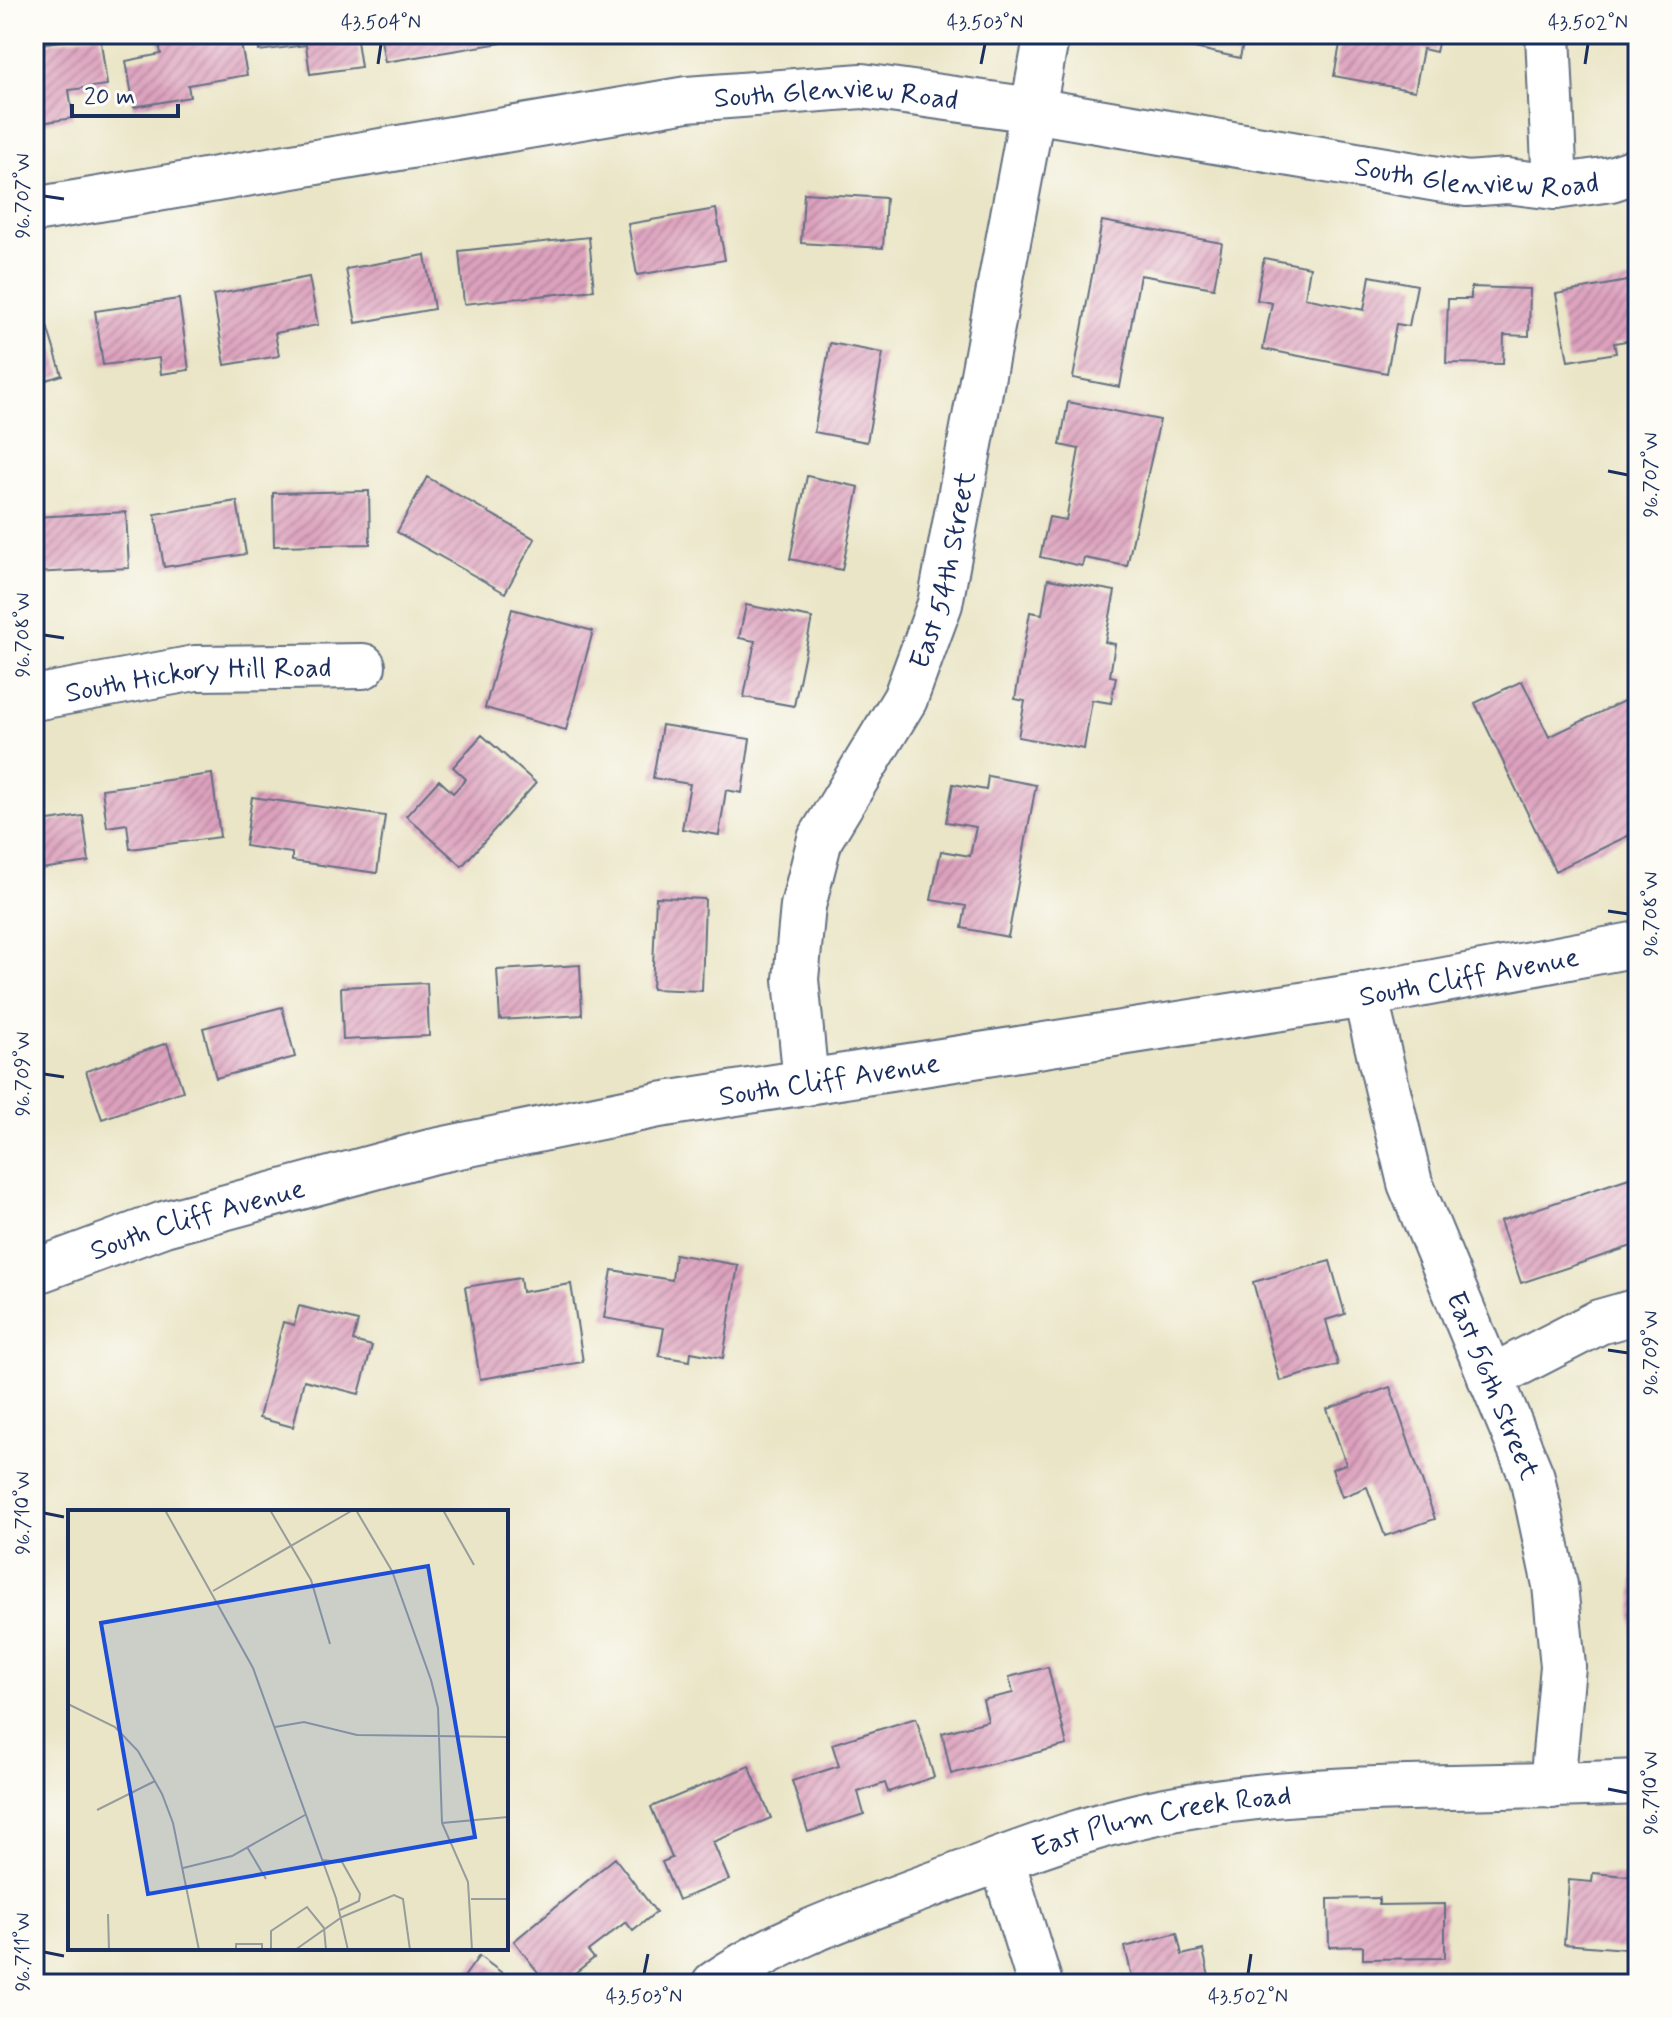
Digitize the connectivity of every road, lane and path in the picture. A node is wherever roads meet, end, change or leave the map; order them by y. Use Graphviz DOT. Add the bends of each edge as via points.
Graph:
graph roads {
  1 [pos="1047,34"];
  2 [pos="1548,34"];
  3 [pos="1033,110"];
  4 [pos="1638,170"];
  5 [pos="1555,187"];
  6 [pos="34,210"];
  7 [pos="363,666"];
  8 [pos="34,698"];
  9 [pos="1638,944"];
  10 [pos="1365,995"];
  11 [pos="806,1083"];
  12 [pos="34,1272"];
  13 [pos="1638,1311"];
  14 [pos="1490,1378"];
  15 [pos="1638,1782"];
  16 [pos="1552,1786"];
  17 [pos="1002,1860"];
  18 [pos="714,1984"];
  19 [pos="1040,1984"];
  1 -- 3 [label="street, East 54th Street"];
  2 -- 5 [label="street"];
  3 -- 5 [label="street, South Glenview Road" via="1467,184 1507,181"];
  3 -- 6 [label="street, South Glenview Road" via="862,86 687,99"];
  3 -- 11 [label="street, East 54th Street" via="940,604 905,699 820,839 803,906 796,979"];
  4 -- 5 [label="street, South Glenview Road"];
  7 -- 8 [label="street, South Hickory Hill Road" via="195,668"];
  9 -- 10 [label="street, South Cliff Avenue"];
  10 -- 11 [label="street, South Cliff Avenue"];
  10 -- 14 [label="street, East 56th Street" via="1410,1183"];
  11 -- 12 [label="street, South Cliff Avenue" via="659,1105 430,1152 164,1224"];
  13 -- 14 [label="street" via="1599,1322"];
  14 -- 16 [label="street, East 56th Street" via="1532,1477 1555,1585 1563,1666"];
  15 -- 16 [label="street, East Plum Creek Road"];
  16 -- 17 [label="street, East Plum Creek Road" via="1269,1795 1176,1808 1085,1830"];
  17 -- 18 [label="street, East Plum Creek Road" via="805,1931"];
  17 -- 19 [label="street"];
}
